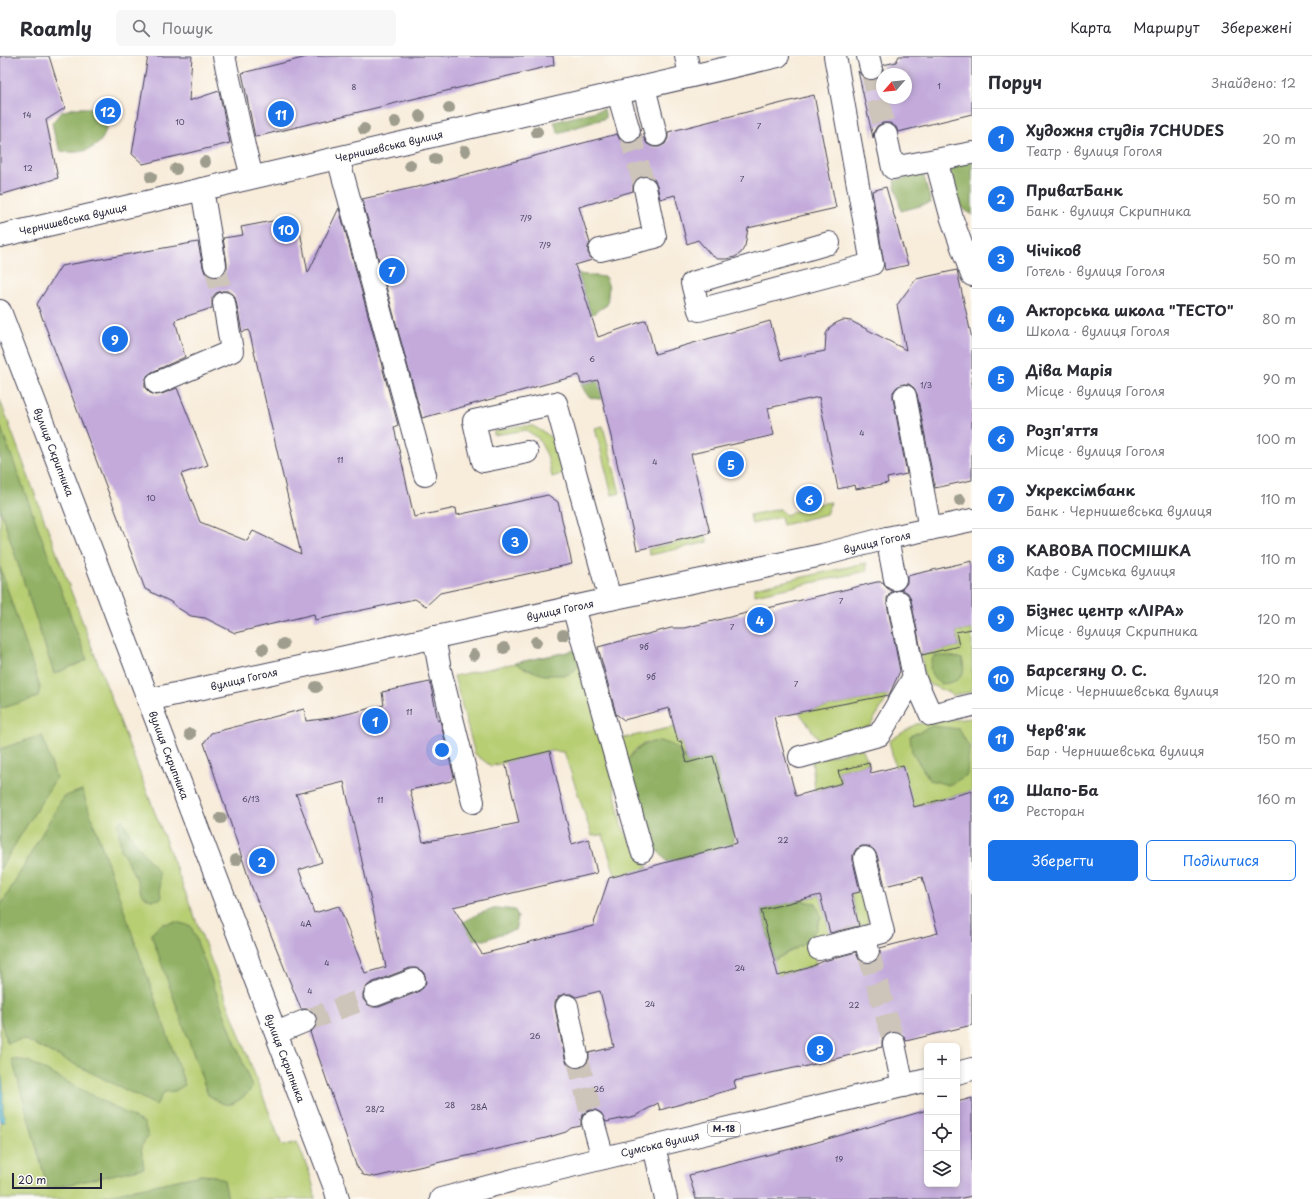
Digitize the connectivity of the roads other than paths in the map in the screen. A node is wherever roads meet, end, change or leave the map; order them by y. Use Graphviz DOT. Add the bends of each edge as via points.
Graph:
graph roads {
  1 [pos="224,56"];
  2 [pos="778,56"];
  3 [pos="835,56"];
  4 [pos="688,66"];
  5 [pos="644,87"];
  6 [pos="618,93"];
  7 [pos="629,131"];
  8 [pos="656,134"];
  9 [pos="886,136"];
  10 [pos="972,153"];
  11 [pos="338,158"];
  12 [pos="936,160"];
  13 [pos="252,178"];
  14 [pos="645,188"];
  15 [pos="202,189"];
  16 [pos="0,236"];
  17 [pos="830,243"];
  18 [pos="600,250"];
  19 [pos="215,265"];
  20 [pos="972,275"];
  21 [pos="224,304"];
  22 [pos="0,311"];
  23 [pos="157,382"];
  24 [pos="905,396"];
  25 [pos="527,452"];
  26 [pos="425,475"];
  27 [pos="972,520"];
  28 [pos="930,529"];
  29 [pos="887,538"];
  30 [pos="895,579"];
  31 [pos="610,599"];
  32 [pos="899,602"];
  33 [pos="573,607"];
  34 [pos="434,637"];
  35 [pos="914,677"];
  36 [pos="148,700"];
  37 [pos="972,705"];
  38 [pos="800,757"];
  39 [pos="474,802"];
  40 [pos="642,851"];
  41 [pos="865,858"];
  42 [pos="819,949"];
  43 [pos="414,980"];
  44 [pos="375,995"];
  45 [pos="567,1006"];
  46 [pos="305,1021"];
  47 [pos="276,1033"];
  48 [pos="894,1044"];
  49 [pos="577,1056"];
  50 [pos="972,1069"];
  51 [pos="960,1072"];
  52 [pos="924,1081"];
  53 [pos="903,1086"];
  54 [pos="593,1122"];
  55 [pos="654,1146"];
  56 [pos="603,1158"];
  57 [pos="338,1199"];
  58 [pos="441,1199"];
  59 [pos="666,1199"];
  1 -- 13 [label="street"];
  2 -- 4 [label="street, Чернишевська вулиця"];
  3 -- 17 [label="street" via="872,264 699,310 692,283"];
  4 -- 5 [label="street, Чернишевська вулиця"];
  5 -- 6 [label="street, Чернишевська вулиця"];
  5 -- 8 [label="street"];
  6 -- 7 [label="street"];
  6 -- 11 [label="street, Чернишевська вулиця"];
  9 -- 12 [label="street" via="893,168"];
  10 -- 12 [label="street"];
  11 -- 13 [label="street, Чернишевська вулиця"];
  11 -- 26 [label="street"];
  12 -- 20 [label="street" via="952,219"];
  13 -- 15 [label="street, Чернишевська вулиця"];
  14 -- 18 [label="street" via="655,237"];
  15 -- 16 [label="street, Чернишевська вулиця"];
  15 -- 19 [label="street"];
  21 -- 23 [label="street" via="232,352"];
  22 -- 36 [label="street, вулиця Скрипника"];
  24 -- 28 [label="street"];
  25 -- 31 [label="street" via="483,461 474,421 556,403"];
  27 -- 28 [label="street, вулиця Гоголя"];
  28 -- 29 [label="street, вулиця Гоголя"];
  29 -- 30 [label="street"];
  29 -- 31 [label="street, вулиця Гоголя" via="822,555"];
  31 -- 33 [label="street, вулиця Гоголя"];
  32 -- 35 [label="street"];
  33 -- 34 [label="street, вулиця Гоголя"];
  33 -- 40 [label="street"];
  34 -- 36 [label="street, вулиця Гоголя"];
  34 -- 39 [label="street"];
  35 -- 37 [label="street" via="931,715"];
  35 -- 38 [label="street" via="879,735"];
  36 -- 47 [label="street, вулиця Скрипника"];
  41 -- 42 [label="street" via="883,932 866,944"];
  43 -- 44 [label="street"];
  45 -- 49 [label="street"];
  46 -- 47 [label="street"];
  47 -- 57 [label="street, вулиця Скрипника"];
  48 -- 53 [label="street"];
  50 -- 51 [label="street"];
  52 -- 53 [label="street, Сумська вулиця / М-18"];
  53 -- 55 [label="street, Сумська вулиця / М-18"];
  54 -- 56 [label="street"];
  55 -- 56 [label="street, Сумська вулиця / М-18"];
  55 -- 59 [label="street"];
  56 -- 58 [label="street, Сумська вулиця / М-18"];
}
